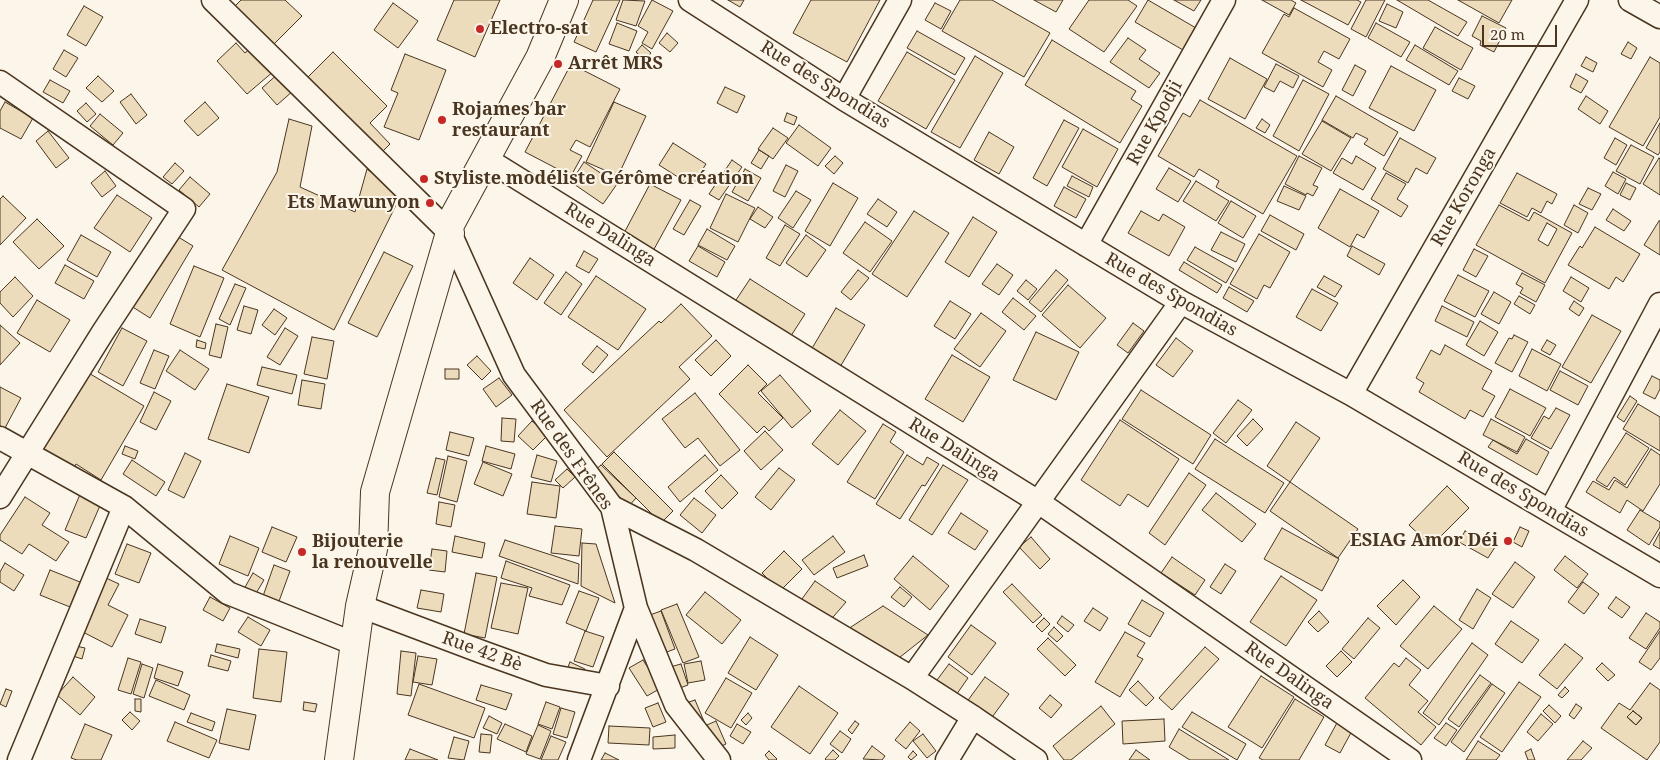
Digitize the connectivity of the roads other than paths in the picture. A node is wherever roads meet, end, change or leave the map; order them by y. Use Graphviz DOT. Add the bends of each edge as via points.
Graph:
graph roads {
  1 [pos="213,0"];
  2 [pos="564,0"];
  3 [pos="690,0"];
  4 [pos="900,0"];
  5 [pos="1224,0"];
  6 [pos="1577,0"];
  7 [pos="1630,0"];
  8 [pos="1660,17"];
  9 [pos="0,82"];
  10 [pos="844,99"];
  11 [pos="485,158"];
  12 [pos="450,233"];
  13 [pos="1086,245"];
  14 [pos="1181,302"];
  15 [pos="1660,304"];
  16 [pos="1351,394"];
  17 [pos="0,438"];
  18 [pos="26,454"];
  19 [pos="0,497"];
  20 [pos="1037,502"];
  21 [pos="124,507"];
  22 [pos="612,507"];
  23 [pos="1550,511"];
  24 [pos="1660,576"];
  25 [pos="360,606"];
  26 [pos="636,608"];
  27 [pos="355,644"];
  28 [pos="912,678"];
  29 [pos="608,686"];
  30 [pos="973,717"];
  31 [pos="18,760"];
  32 [pos="339,760"];
  33 [pos="579,760"];
  34 [pos="719,760"];
  35 [pos="947,760"];
  36 [pos="1036,760"];
  37 [pos="1410,760"];
  1 -- 12 [label="street"];
  2 -- 11 [label="street" via="540,58"];
  3 -- 10 [label="street, Rue des Spondias"];
  4 -- 10 [label="street"];
  5 -- 13 [label="street, Rue Kpodji"];
  6 -- 16 [label="street, Rue Koronga"];
  7 -- 8 [label="street"];
  9 -- 18 [label="street" via="184,209"];
  10 -- 13 [label="street, Rue des Spondias"];
  11 -- 12 [label="street" via="448,228"];
  11 -- 20 [label="street, Rue Dalinga"];
  12 -- 22 [label="street, Rue des Frênes" via="514,375"];
  12 -- 25 [label="street" via="374,492 374,549"];
  13 -- 14 [label="street, Rue des Spondias"];
  14 -- 16 [label="street, Rue des Spondias"];
  14 -- 20 [label="street"];
  15 -- 23 [label="street"];
  16 -- 23 [label="street, Rue des Spondias"];
  17 -- 18 [label="street"];
  18 -- 19 [label="street"];
  18 -- 21 [label="street"];
  20 -- 28 [label="street"];
  20 -- 37 [label="street, Rue Dalinga"];
  21 -- 27 [label="street" via="228,593"];
  21 -- 31 [label="street"];
  22 -- 26 [label="street, Rue des Frênes"];
  22 -- 28 [label="street" via="696,550"];
  23 -- 24 [label="street, Rue des Spondias"];
  25 -- 27 [label="street"];
  25 -- 29 [label="street, Rue 42 Bè" via="546,675"];
  26 -- 29 [label="street"];
  26 -- 34 [label="street, Rue des Frênes" via="676,705"];
  27 -- 32 [label="street"];
  28 -- 30 [label="street"];
  29 -- 33 [label="street"];
  30 -- 35 [label="street"];
  30 -- 36 [label="street"];
}
